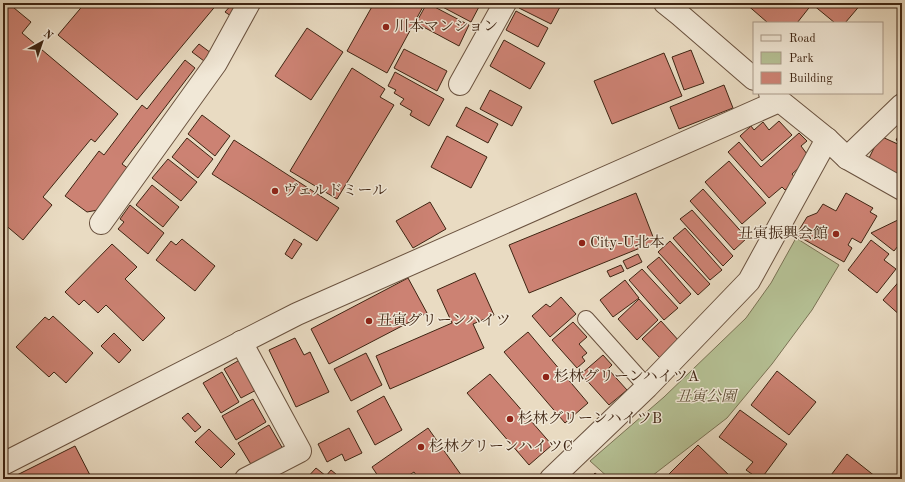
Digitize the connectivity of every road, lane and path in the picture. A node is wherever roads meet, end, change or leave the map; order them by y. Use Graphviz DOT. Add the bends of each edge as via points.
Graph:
graph roads {
  1 [pos="249,3"];
  2 [pos="505,3"];
  3 [pos="665,3"];
  4 [pos="753,78"];
  5 [pos="460,84"];
  6 [pos="775,97"];
  7 [pos="902,106"];
  8 [pos="827,139"];
  9 [pos="847,158"];
  10 [pos="902,189"];
  11 [pos="101,223"];
  12 [pos="586,318"];
  13 [pos="242,342"];
  14 [pos="647,387"];
  15 [pos="3,464"];
  16 [pos="257,477"];
  17 [pos="551,479"];
  1 -- 11 [label="street" via="216,63"];
  2 -- 5 [label="street"];
  3 -- 4 [label="street"];
  6 -- 8 [label="street"];
  6 -- 13 [label="street" via="297,314"];
  7 -- 9 [label="street"];
  8 -- 9 [label="street"];
  8 -- 14 [label="street" via="749,281"];
  9 -- 10 [label="street"];
  12 -- 14 [label="lane"];
  13 -- 15 [label="street"];
  13 -- 16 [label="street" via="300,451"];
  14 -- 17 [label="street"];
}
